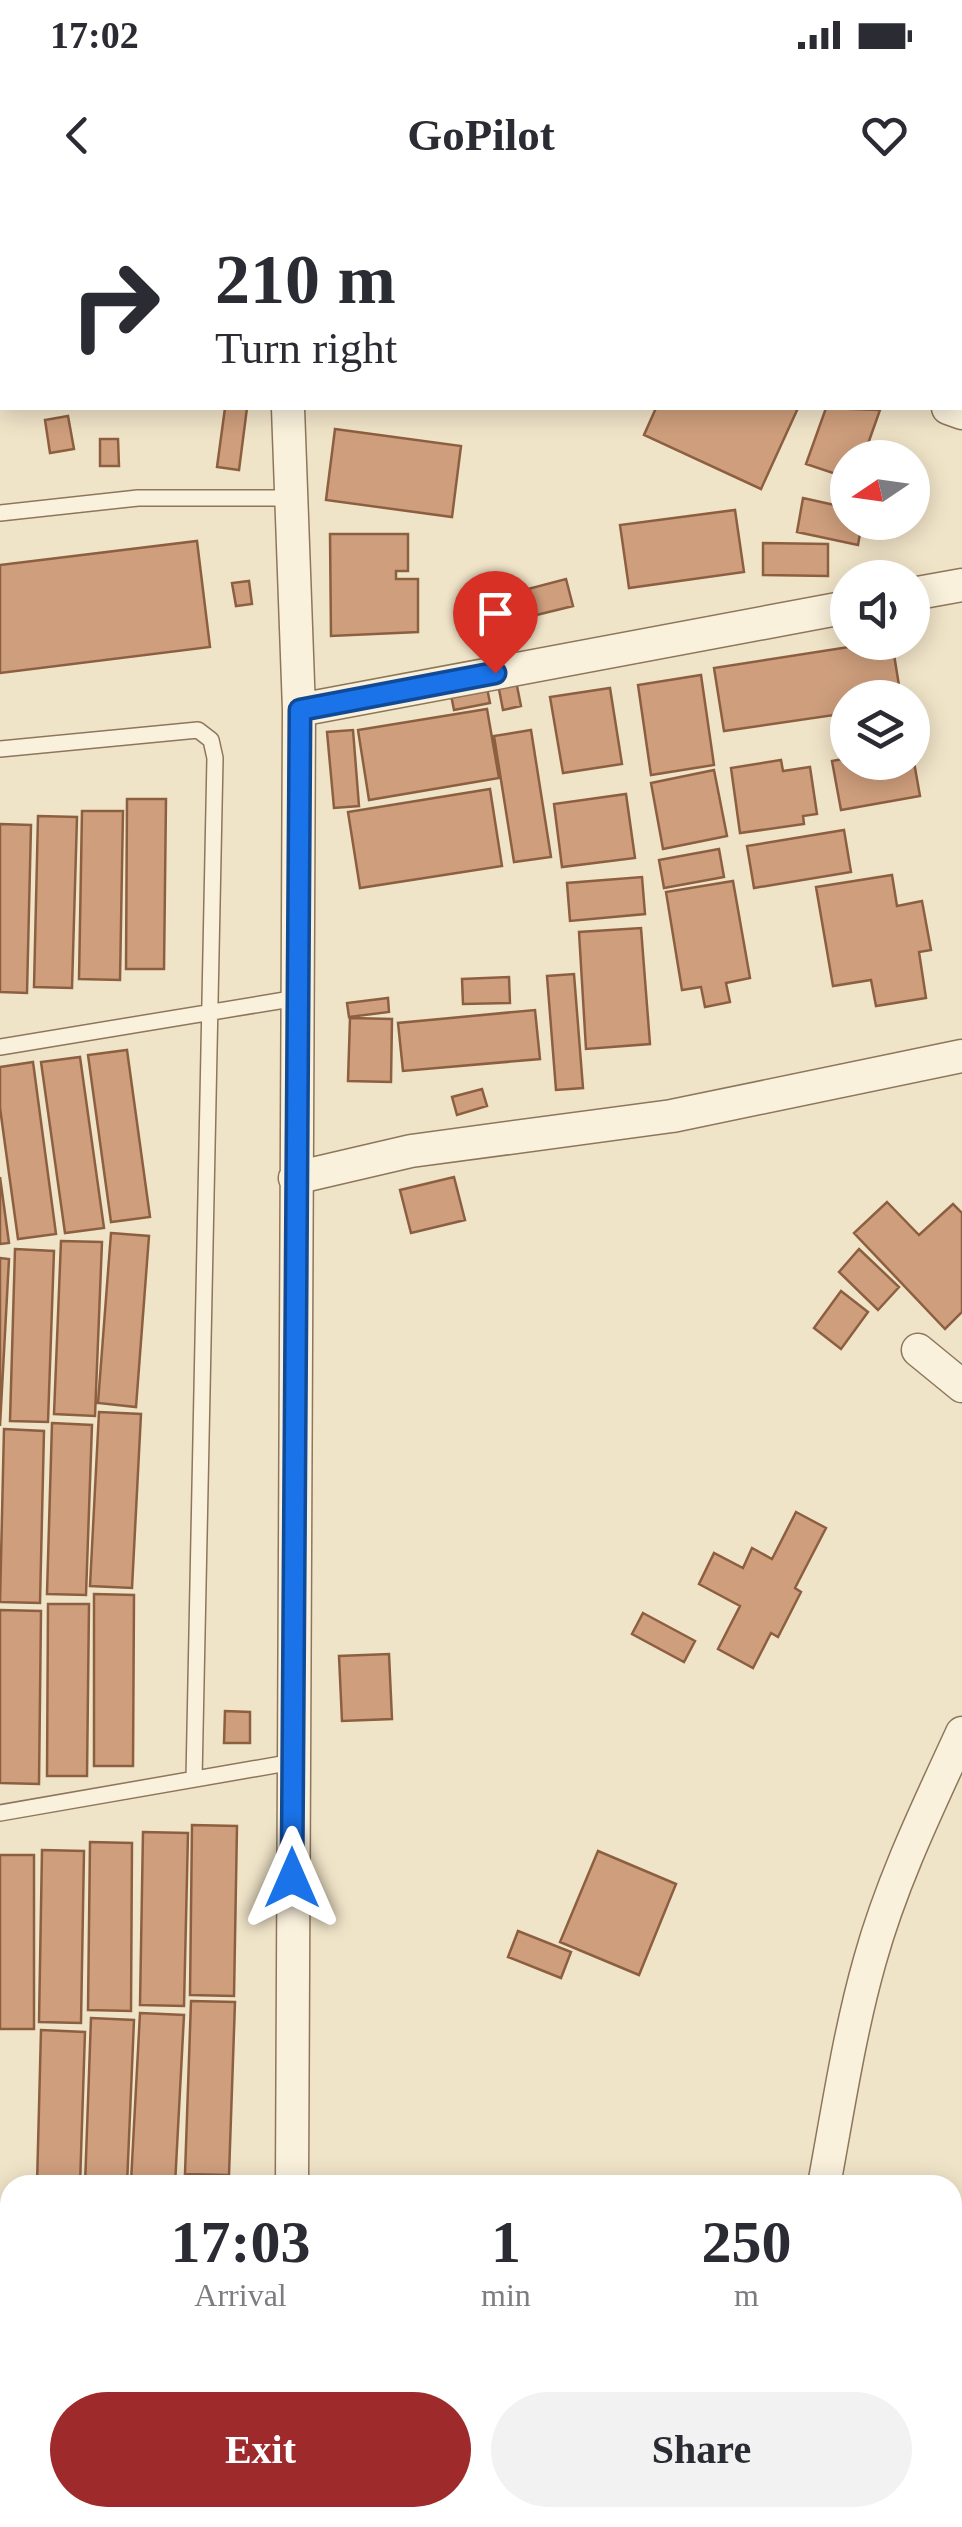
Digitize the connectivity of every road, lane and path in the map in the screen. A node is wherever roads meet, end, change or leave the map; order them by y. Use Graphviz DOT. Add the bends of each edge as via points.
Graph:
graph roads {
  1 [pos="288,410"];
  2 [pos="291,498"];
  3 [pos="0,513"];
  4 [pos="962,585"];
  5 [pos="930,591"];
  6 [pos="830,610"];
  7 [pos="300,710"];
  8 [pos="0,748"];
  9 [pos="297,998"];
  10 [pos="209,1012"];
  11 [pos="0,1047"];
  12 [pos="962,1056"];
  13 [pos="295,1178"];
  14 [pos="918,1350"];
  15 [pos="962,1386"];
  16 [pos="962,1733"];
  17 [pos="293,1762"];
  18 [pos="194,1780"];
  19 [pos="0,1813"];
  20 [pos="292,2175"];
  21 [pos="826,2175"];
  1 -- 2 [label="street"];
  2 -- 3 [label="lane" via="138,498"];
  2 -- 7 [label="street"];
  4 -- 5 [label="street"];
  6 -- 7 [label="street"];
  7 -- 9 [label="street"];
  8 -- 10 [label="lane" via="198,730 211,740"];
  9 -- 10 [label="lane"];
  9 -- 13 [label="street"];
  10 -- 11 [label="lane"];
  10 -- 18 [label="lane"];
  12 -- 13 [label="street" via="672,1116 410,1151"];
  13 -- 17 [label="street"];
  14 -- 15 [label="street"];
  16 -- 21 [label="street" via="912,1841 871,1956"];
  17 -- 18 [label="lane"];
  17 -- 20 [label="street"];
  18 -- 19 [label="lane"];
}
